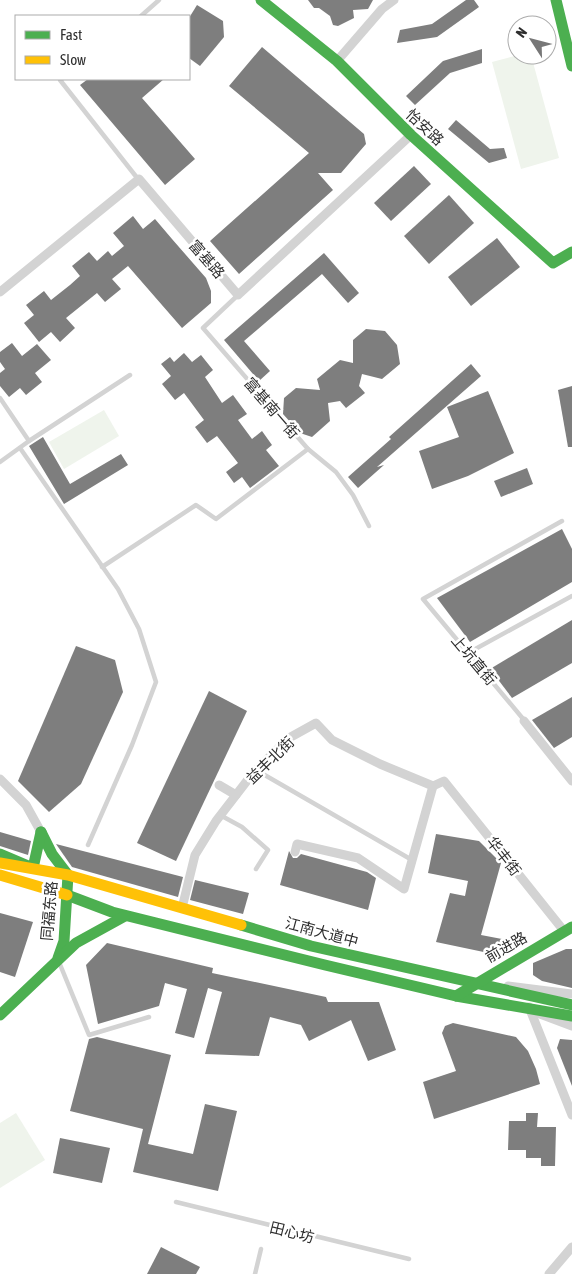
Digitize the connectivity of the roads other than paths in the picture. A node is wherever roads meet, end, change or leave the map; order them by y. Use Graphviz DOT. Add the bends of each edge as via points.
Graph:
graph roads {
  1 [pos="159,0"];
  2 [pos="261,0"];
  3 [pos="394,0"];
  4 [pos="556,0"];
  5 [pos="142,15"];
  6 [pos="337,61"];
  7 [pos="572,66"];
  8 [pos="60,80"];
  9 [pos="411,135"];
  10 [pos="138,179"];
  11 [pos="572,252"];
  12 [pos="0,292"];
  13 [pos="238,295"];
  14 [pos="130,375"];
  15 [pos="0,398"];
  16 [pos="29,442"];
  17 [pos="20,448"];
  18 [pos="308,449"];
  19 [pos="0,462"];
  20 [pos="562,521"];
  21 [pos="369,526"];
  22 [pos="102,567"];
  23 [pos="572,596"];
  24 [pos="468,653"];
  25 [pos="524,721"];
  26 [pos="256,770"];
  27 [pos="0,779"];
  28 [pos="572,781"];
  29 [pos="219,785"];
  30 [pos="433,786"];
  31 [pos="236,795"];
  32 [pos="220,815"];
  33 [pos="41,832"];
  34 [pos="88,845"];
  35 [pos="295,852"];
  36 [pos="0,854"];
  37 [pos="412,860"];
  38 [pos="0,863"];
  39 [pos="33,868"];
  40 [pos="256,869"];
  41 [pos="0,874"];
  42 [pos="68,875"];
  43 [pos="0,883"];
  44 [pos="67,895"];
  45 [pos="182,908"];
  46 [pos="125,916"];
  47 [pos="568,929"];
  48 [pos="58,958"];
  49 [pos="472,984"];
  50 [pos="572,994"];
  51 [pos="456,996"];
  52 [pos="572,1005"];
  53 [pos="529,1007"];
  54 [pos="0,1015"];
  55 [pos="572,1016"];
  56 [pos="149,1017"];
  57 [pos="572,1026"];
  58 [pos="572,1115"];
  59 [pos="176,1202"];
  60 [pos="572,1246"];
  61 [pos="261,1249"];
  62 [pos="408,1259"];
  63 [pos="255,1274"];
  64 [pos="549,1274"];
  1 -- 5 [label="lane"];
  2 -- 6 [label="main road, 怡安路"];
  3 -- 6 [label="street" via="382,9"];
  4 -- 7 [label="main road"];
  6 -- 9 [label="main road, 怡安路"];
  8 -- 10 [label="lane"];
  9 -- 11 [label="main road, 怡安路" via="553,263"];
  9 -- 13 [label="street"];
  10 -- 12 [label="street"];
  10 -- 13 [label="street, 富基路"];
  13 -- 18 [label="lane, 富基南一街" via="203,328"];
  14 -- 16 [label="lane"];
  15 -- 16 [label="lane"];
  16 -- 17 [label="lane"];
  17 -- 19 [label="lane"];
  17 -- 22 [label="lane"];
  18 -- 21 [label="lane, 富基南一街" via="336,472 353,495"];
  18 -- 22 [label="lane" via="216,519 196,505"];
  20 -- 24 [label="lane, 上坑直街" via="423,599"];
  22 -- 34 [label="lane" via="140,629 156,682"];
  23 -- 24 [label="lane"];
  24 -- 25 [label="lane, 上坑直街"];
  25 -- 28 [label="street"];
  26 -- 30 [label="street, 益丰北街" via="289,738 316,723 332,740"];
  26 -- 31 [label="street, 益丰北街"];
  26 -- 37 [label="lane"];
  27 -- 33 [label="street" via="29,809"];
  29 -- 31 [label="street"];
  30 -- 37 [label="street"];
  30 -- 47 [label="street, 华丰街" via="444,781"];
  31 -- 32 [label="street, 益丰北街"];
  32 -- 40 [label="lane" via="242,827 268,850"];
  32 -- 45 [label="street, 益丰北街" via="195,855"];
  33 -- 39 [label="main road"];
  33 -- 42 [label="main road"];
  35 -- 37 [label="street" via="297,844 358,858 404,889"];
  36 -- 39 [label="main road"];
  38 -- 39 [label="main road"];
  39 -- 42 [label="main road, 江南大道中"];
  41 -- 44 [label="main road"];
  42 -- 44 [label="main road, 同福东路"];
  42 -- 45 [label="main road, 江南大道中"];
  43 -- 44 [label="main road"];
  44 -- 46 [label="main road, 江南大道中"];
  44 -- 48 [label="main road, 同福东路" via="64,941"];
  45 -- 49 [label="main road, 江南大道中" via="304,944"];
  46 -- 48 [label="main road" via="76,943"];
  46 -- 51 [label="main road, 江南大道中"];
  47 -- 49 [label="main road, 前进路"];
  48 -- 54 [label="main road, 同福东路"];
  48 -- 56 [label="lane" via="89,1035"];
  49 -- 50 [label="street" via="524,986"];
  49 -- 51 [label="main road, 前进路"];
  49 -- 52 [label="main road, 江南大道中"];
  51 -- 53 [label="main road, 江南大道中"];
  53 -- 55 [label="main road, 江南大道中"];
  53 -- 57 [label="street" via="553,1021"];
  53 -- 58 [label="street"];
  59 -- 62 [label="lane, 田心坊"];
  60 -- 64 [label="street"];
  61 -- 63 [label="lane"];
}
